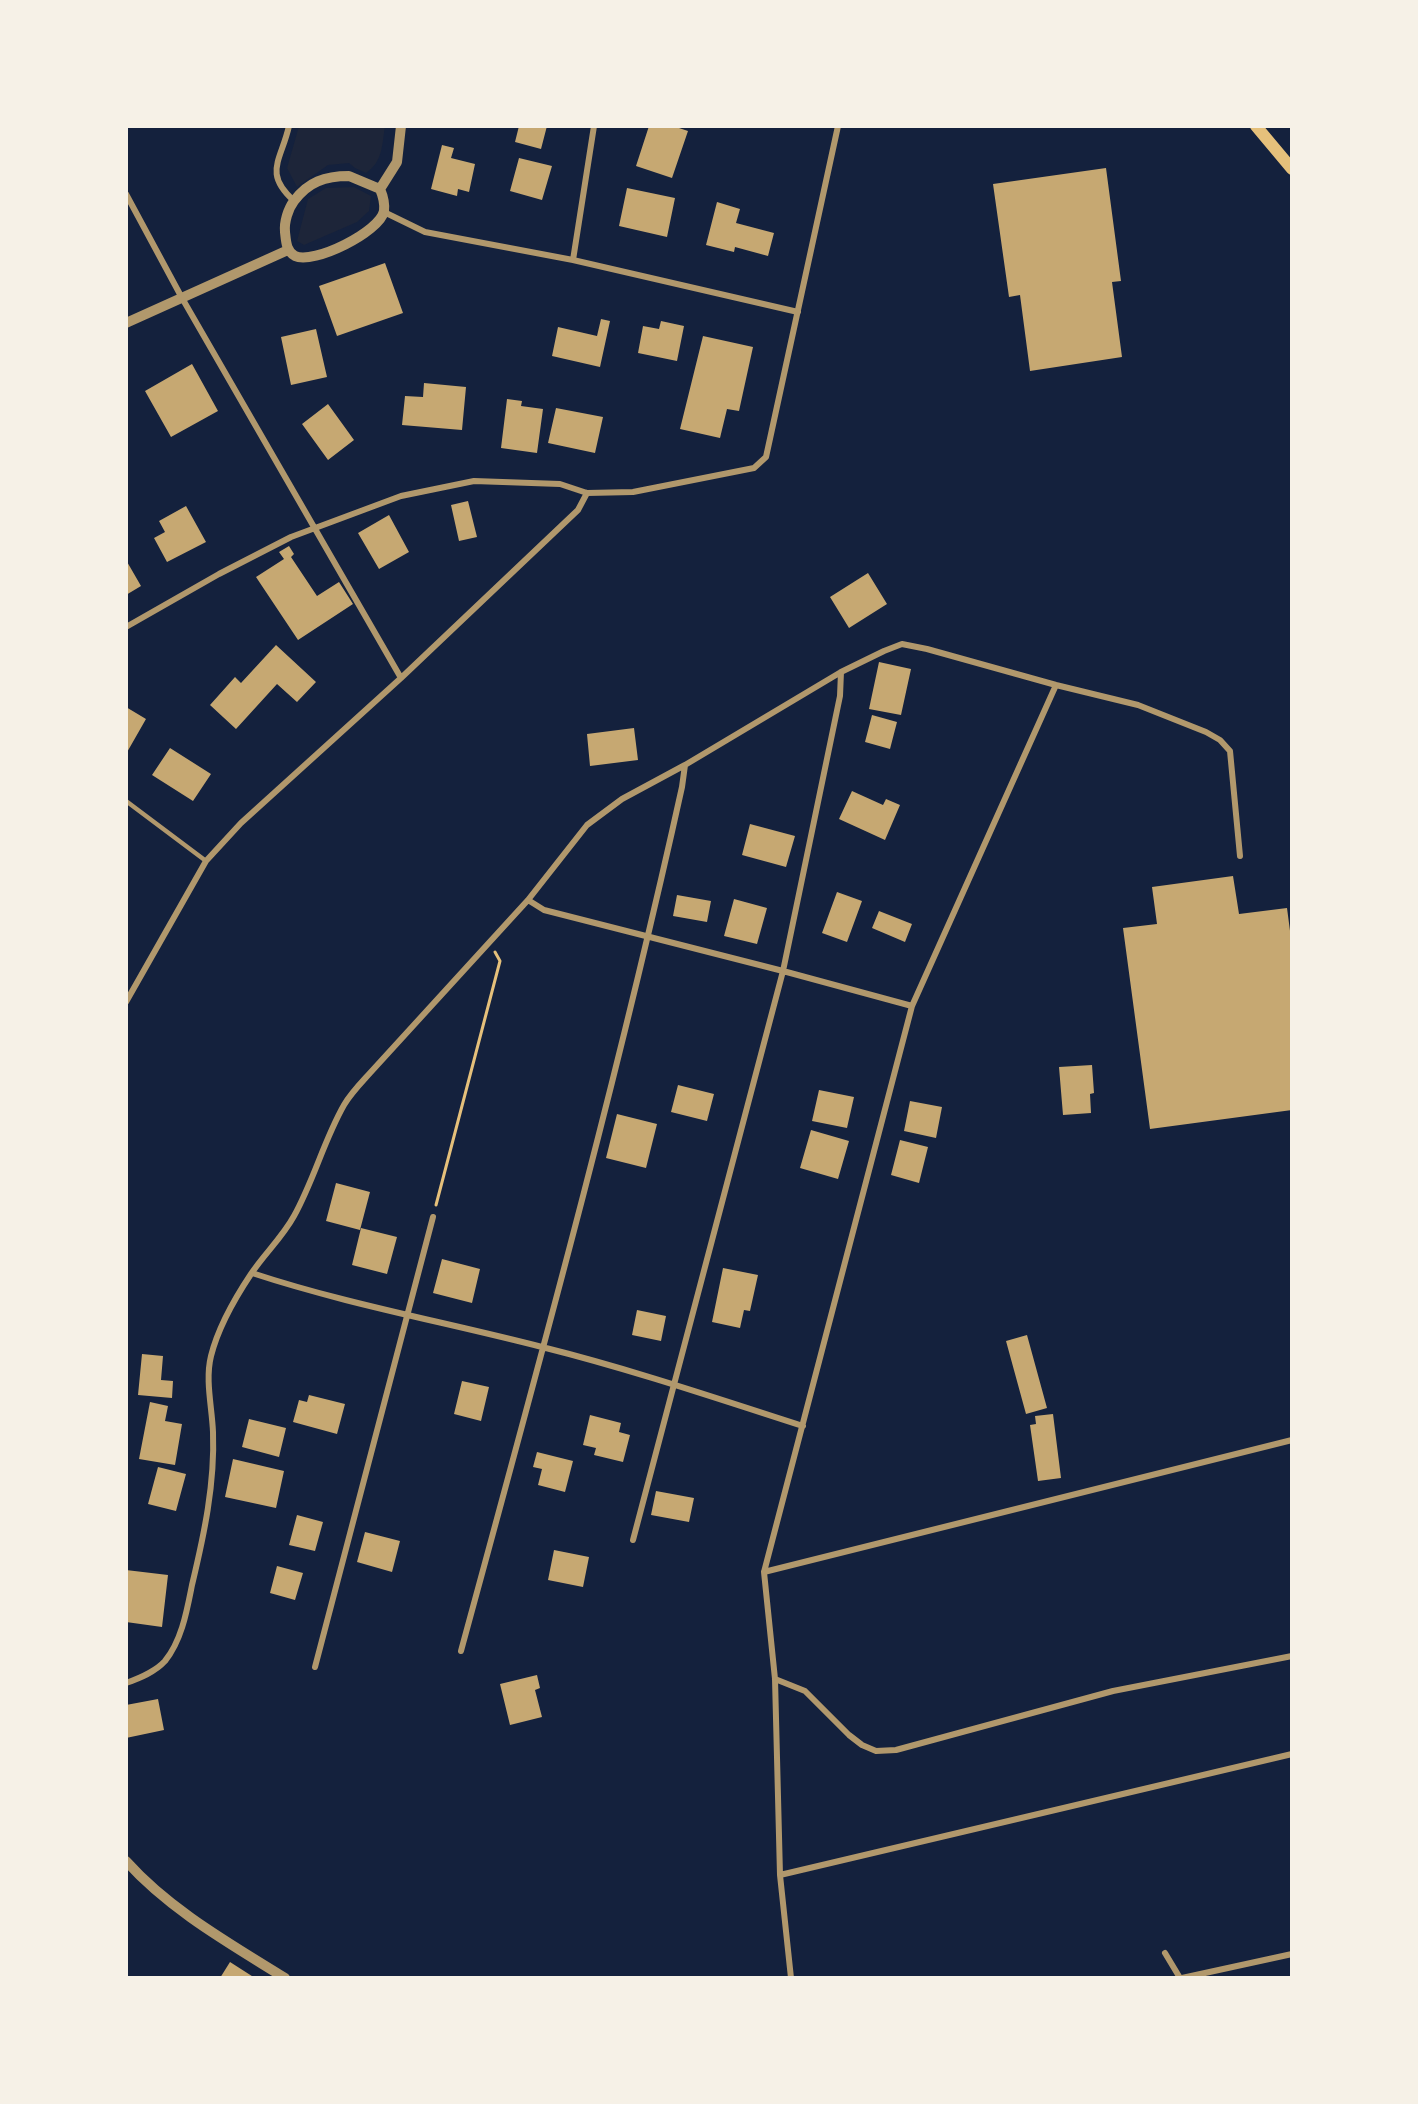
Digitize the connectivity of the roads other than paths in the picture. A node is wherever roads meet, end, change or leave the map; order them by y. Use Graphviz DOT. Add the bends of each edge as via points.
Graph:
graph roads {
  1 [pos="289,126"];
  2 [pos="401,126"];
  3 [pos="594,126"];
  4 [pos="838,126"];
  5 [pos="1256,126"];
  6 [pos="1292,170"];
  7 [pos="380,189"];
  8 [pos="126,194"];
  9 [pos="294,201"];
  10 [pos="384,212"];
  11 [pos="288,250"];
  12 [pos="573,260"];
  13 [pos="182,298"];
  14 [pos="798,312"];
  15 [pos="126,323"];
  16 [pos="587,493"];
  17 [pos="315,527"];
  18 [pos="126,627"];
  19 [pos="842,672"];
  20 [pos="401,678"];
  21 [pos="1056,685"];
  22 [pos="685,765"];
  23 [pos="126,801"];
  24 [pos="1240,856"];
  25 [pos="207,861"];
  26 [pos="528,900"];
  27 [pos="649,937"];
  28 [pos="783,971"];
  29 [pos="126,1002"];
  30 [pos="912,1006"];
  31 [pos="433,1217"];
  32 [pos="252,1273"];
  33 [pos="406,1315"];
  34 [pos="543,1347"];
  35 [pos="674,1385"];
  36 [pos="803,1426"];
  37 [pos="1292,1440"];
  38 [pos="633,1540"];
  39 [pos="764,1572"];
  40 [pos="461,1651"];
  41 [pos="1292,1656"];
  42 [pos="315,1667"];
  43 [pos="775,1679"];
  44 [pos="126,1683"];
  45 [pos="1292,1754"];
  46 [pos="126,1861"];
  47 [pos="780,1875"];
  48 [pos="1165,1953"];
  49 [pos="1292,1954"];
  50 [pos="285,1978"];
  51 [pos="791,1978"];
  52 [pos="1181,1978"];
  1 -- 9 [label="street" via="276,171 278,185"];
  2 -- 7 [label="street" via="397,162"];
  3 -- 12 [label="street"];
  4 -- 14 [label="street"];
  5 -- 6 [label="main road"];
  7 -- 9 [label="street" via="349,176 325,177 305,188"];
  7 -- 10 [label="street"];
  8 -- 13 [label="street"];
  9 -- 11 [label="street" via="285,226"];
  10 -- 11 [label="street" via="375,226 338,248 306,257 297,257"];
  10 -- 12 [label="street" via="425,232"];
  11 -- 13 [label="street"];
  12 -- 14 [label="street"];
  13 -- 15 [label="street"];
  13 -- 17 [label="street"];
  14 -- 16 [label="street" via="766,457 754,468 633,492"];
  16 -- 17 [label="street" via="560,484 474,481 401,496"];
  16 -- 20 [label="street" via="578,510"];
  17 -- 18 [label="street" via="219,574"];
  17 -- 20 [label="street"];
  19 -- 21 [label="street" via="902,644"];
  19 -- 22 [label="street"];
  19 -- 28 [label="street"];
  20 -- 25 [label="street" via="241,823"];
  21 -- 24 [label="street" via="1138,705 1220,740 1230,751"];
  21 -- 30 [label="street"];
  22 -- 26 [label="street" via="622,799 586,825"];
  22 -- 27 [label="street"];
  23 -- 25 [label="lane"];
  25 -- 29 [label="street"];
  26 -- 27 [label="street" via="544,910"];
  26 -- 32 [label="street" via="346,1102 293,1217"];
  27 -- 28 [label="street"];
  27 -- 34 [label="street"];
  28 -- 30 [label="street"];
  28 -- 35 [label="street"];
  30 -- 36 [label="street"];
  31 -- 33 [label="street"];
  32 -- 33 [label="street"];
  32 -- 44 [label="street" via="211,1357 208,1374 212,1479 186,1613 176,1642 162,1664"];
  33 -- 34 [label="street"];
  33 -- 42 [label="street"];
  34 -- 35 [label="street"];
  34 -- 40 [label="street"];
  35 -- 36 [label="street"];
  35 -- 38 [label="street"];
  36 -- 39 [label="street"];
  37 -- 39 [label="street"];
  39 -- 43 [label="street"];
  41 -- 43 [label="street" via="1113,1691 896,1750 876,1751 849,1735 805,1690"];
  43 -- 47 [label="street"];
  45 -- 47 [label="street"];
  46 -- 50 [label="street" via="189,1916"];
  47 -- 51 [label="street"];
  48 -- 52 [label="street"];
  49 -- 52 [label="street"];
}
